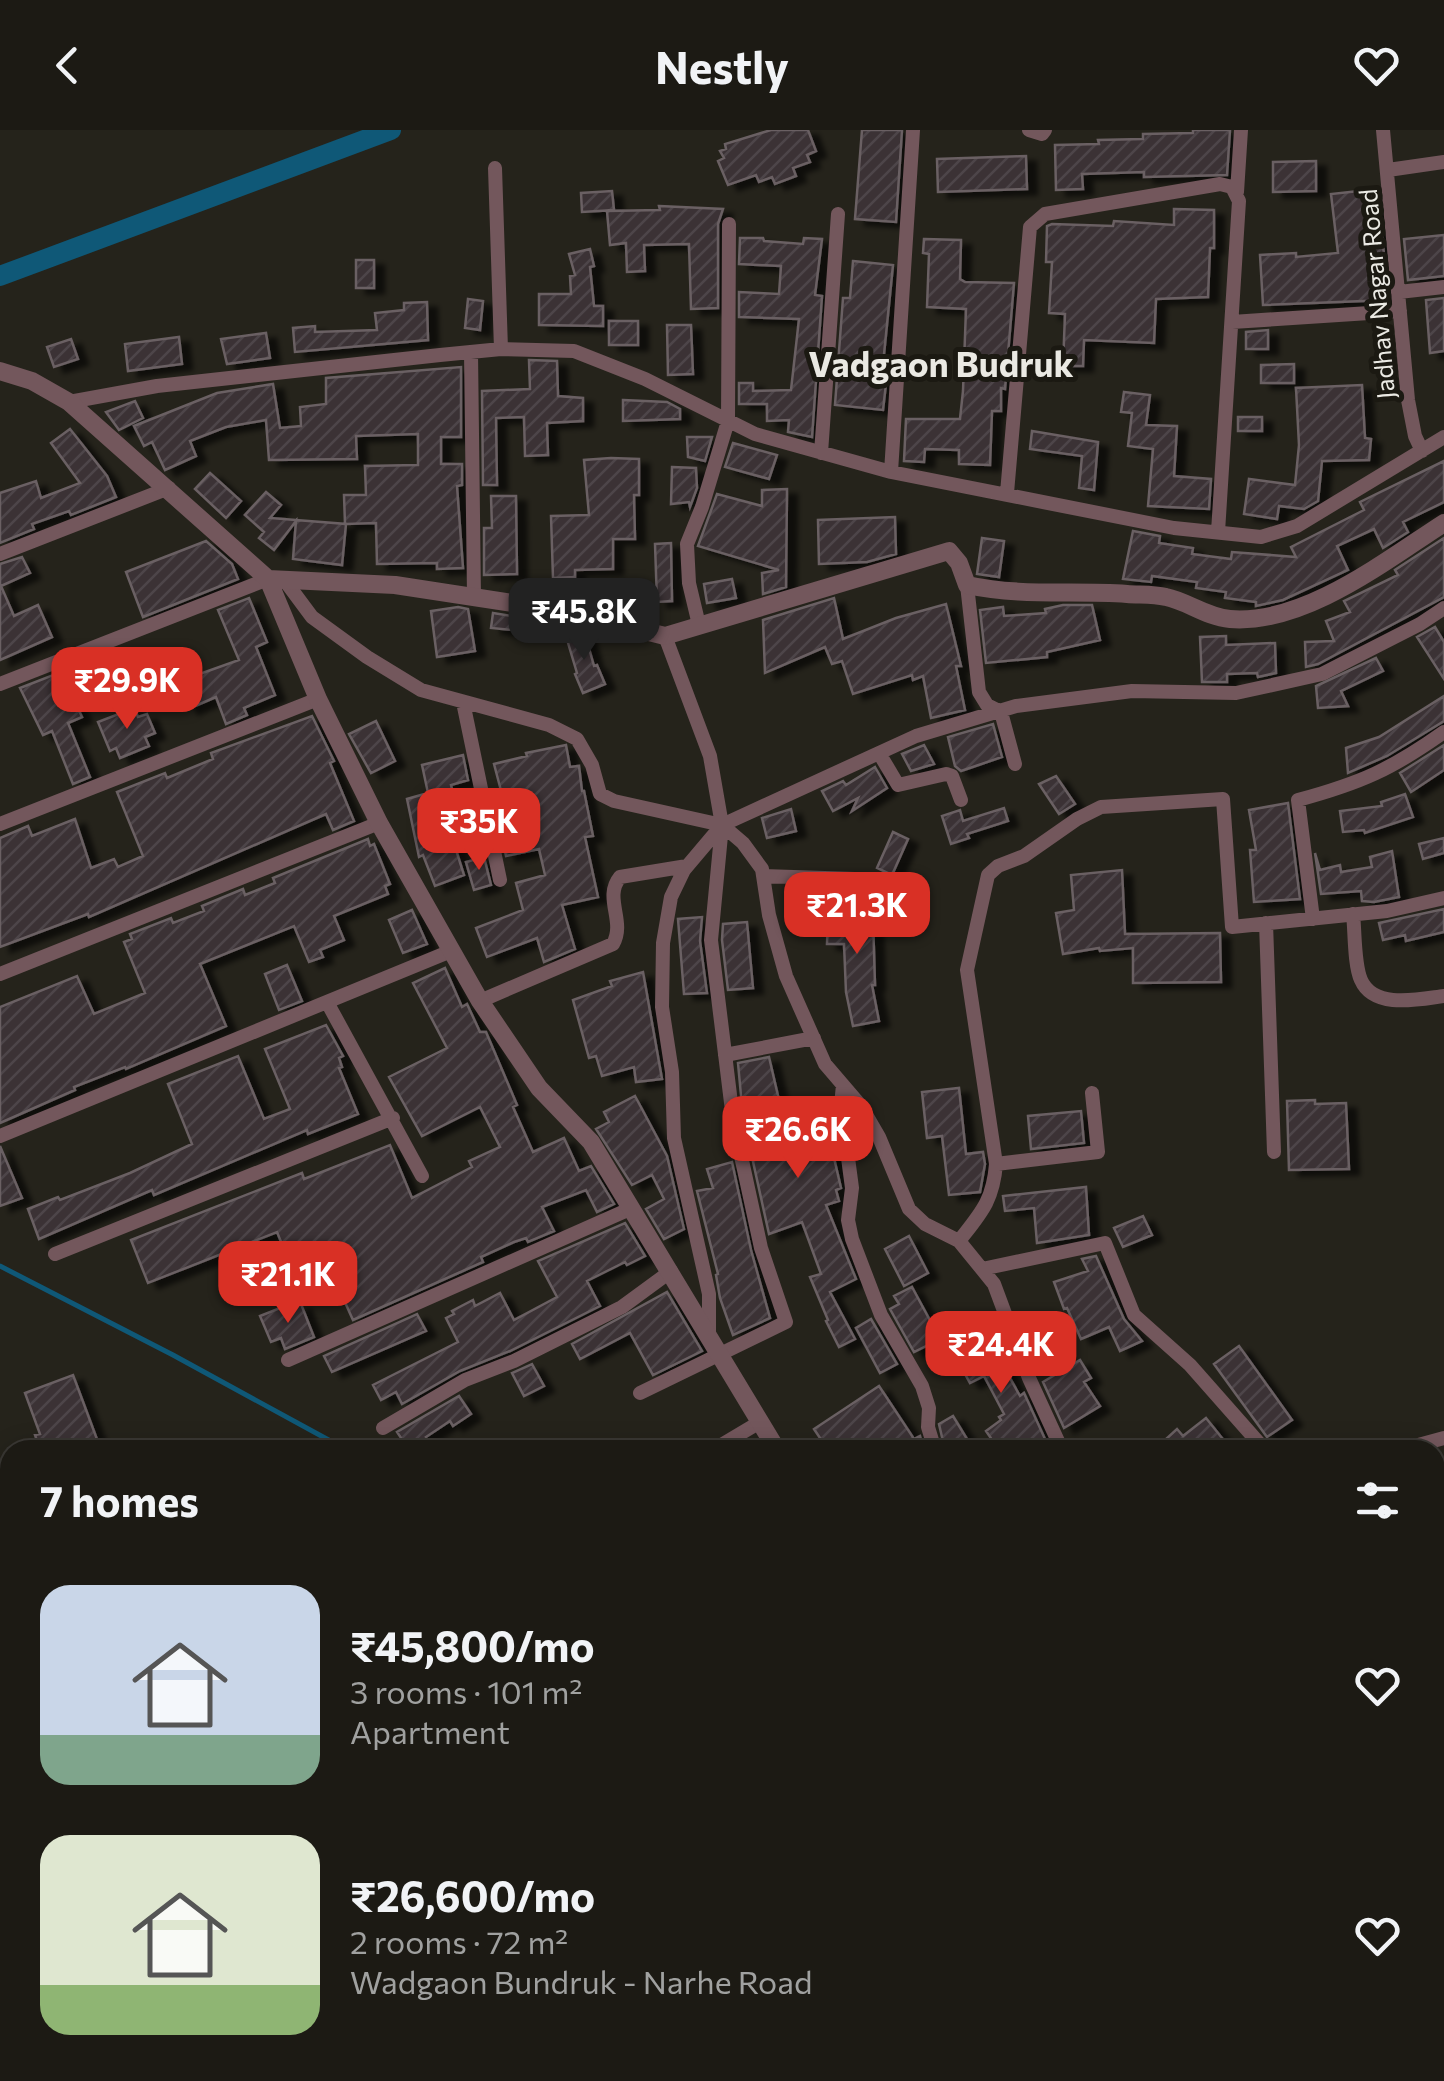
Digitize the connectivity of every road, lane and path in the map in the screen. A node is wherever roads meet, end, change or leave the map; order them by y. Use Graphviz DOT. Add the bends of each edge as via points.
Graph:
graph roads {
  1 [pos="913,130"];
  2 [pos="1028,130"];
  3 [pos="1045,130"];
  4 [pos="1241,130"];
  5 [pos="1382,130"];
  6 [pos="1444,162"];
  7 [pos="495,168"];
  8 [pos="1388,170"];
  9 [pos="1237,192"];
  10 [pos="838,214"];
  11 [pos="729,224"];
  12 [pos="1444,287"];
  13 [pos="1399,292"];
  14 [pos="1400,311"];
  15 [pos="1232,322"];
  16 [pos="501,349"];
  17 [pos="470,352"];
  18 [pos="0,371"];
  19 [pos="70,402"];
  20 [pos="728,421"];
  21 [pos="1444,437"];
  22 [pos="1422,452"];
  23 [pos="821,453"];
  24 [pos="891,472"];
  25 [pos="168,488"];
  26 [pos="1007,493"];
  27 [pos="1444,523"];
  28 [pos="1218,532"];
  29 [pos="0,554"];
  30 [pos="275,579"];
  31 [pos="966,585"];
  32 [pos="474,597"];
  33 [pos="1444,608"];
  34 [pos="699,625"];
  35 [pos="666,636"];
  36 [pos="0,684"];
  37 [pos="318,699"];
  38 [pos="463,702"];
  39 [pos="1001,712"];
  40 [pos="1444,732"];
  41 [pos="878,753"];
  42 [pos="1015,764"];
  43 [pos="962,800"];
  44 [pos="378,823"];
  45 [pos="0,824"];
  46 [pos="722,824"];
  47 [pos="687,866"];
  48 [pos="764,876"];
  49 [pos="500,880"];
  50 [pos="890,886"];
  51 [pos="1444,898"];
  52 [pos="1353,914"];
  53 [pos="1313,919"];
  54 [pos="1266,924"];
  55 [pos="452,950"];
  56 [pos="0,974"];
  57 [pos="1444,996"];
  58 [pos="480,1001"];
  59 [pos="327,1002"];
  60 [pos="814,1038"];
  61 [pos="725,1055"];
  62 [pos="843,1085"];
  63 [pos="1092,1093"];
  64 [pos="393,1118"];
  65 [pos="0,1136"];
  66 [pos="1274,1152"];
  67 [pos="996,1164"];
  68 [pos="422,1176"];
  69 [pos="632,1208"];
  70 [pos="958,1242"];
  71 [pos="55,1254"];
  72 [pos="982,1269"];
  73 [pos="670,1271"];
  74 [pos="709,1336"];
  75 [pos="720,1355"];
  76 [pos="288,1360"];
  77 [pos="640,1393"];
  78 [pos="760,1422"];
  79 [pos="383,1428"];
  80 [pos="730,1440"];
  81 [pos="771,1440"];
  82 [pos="932,1440"];
  83 [pos="1057,1440"];
  84 [pos="1257,1440"];
  1 -- 24 [label="street"];
  2 -- 3 [label="street"];
  4 -- 9 [label="street"];
  5 -- 8 [label="street, Jadhav Nagar Road"];
  6 -- 8 [label="street"];
  7 -- 16 [label="street"];
  8 -- 13 [label="street, Jadhav Nagar Road"];
  9 -- 15 [label="street"];
  9 -- 26 [label="street" via="1220,184 1045,214 1030,227"];
  10 -- 23 [label="street"];
  11 -- 20 [label="street"];
  12 -- 13 [label="street"];
  13 -- 14 [label="street, Jadhav Nagar Road"];
  14 -- 15 [label="street"];
  14 -- 22 [label="street, Jadhav Nagar Road" via="1408,400"];
  15 -- 28 [label="street"];
  16 -- 17 [label="street"];
  16 -- 20 [label="street" via="574,351"];
  17 -- 19 [label="street" via="157,386"];
  17 -- 32 [label="street"];
  18 -- 19 [label="street"];
  19 -- 25 [label="street"];
  20 -- 23 [label="street"];
  20 -- 34 [label="street" via="687,544"];
  21 -- 22 [label="street"];
  22 -- 28 [label="street" via="1296,526 1260,538"];
  23 -- 24 [label="street"];
  24 -- 26 [label="street"];
  25 -- 29 [label="street"];
  25 -- 30 [label="street"];
  26 -- 28 [label="street"];
  27 -- 31 [label="street" via="1279,616 1230,619 1168,597 1005,593"];
  30 -- 32 [label="street" via="395,584"];
  30 -- 36 [label="street"];
  30 -- 37 [label="street"];
  30 -- 38 [label="street" via="312,618 366,658 421,690"];
  31 -- 34 [label="street" via="949,550"];
  31 -- 39 [label="street" via="978,692"];
  32 -- 35 [label="street"];
  33 -- 39 [label="street" via="1322,674 1236,693 1132,691"];
  34 -- 35 [label="street"];
  35 -- 46 [label="street" via="710,756"];
  37 -- 44 [label="street"];
  37 -- 45 [label="street"];
  38 -- 46 [label="street" via="577,738 600,794 614,801"];
  38 -- 49 [label="street"];
  39 -- 41 [label="street"];
  39 -- 42 [label="street"];
  40 -- 53 [label="street" via="1355,785 1298,800"];
  41 -- 43 [label="street" via="898,785 946,774"];
  41 -- 46 [label="street"];
  44 -- 55 [label="street"];
  44 -- 56 [label="street"];
  46 -- 47 [label="street"];
  46 -- 48 [label="street"];
  46 -- 61 [label="street" via="711,940"];
  47 -- 58 [label="street" via="620,878 614,885 620,926 613,944"];
  47 -- 74 [label="street" via="670,896 662,1007 674,1138 709,1294"];
  48 -- 50 [label="street"];
  48 -- 60 [label="street" via="786,976"];
  51 -- 52 [label="street"];
  52 -- 53 [label="street"];
  52 -- 57 [label="street" via="1361,981 1376,996"];
  53 -- 54 [label="street"];
  54 -- 66 [label="street"];
  54 -- 67 [label="street" via="1232,927 1223,799 1101,807 998,866 988,875 966,970"];
  55 -- 58 [label="street"];
  55 -- 59 [label="street"];
  58 -- 69 [label="street" via="539,1088 591,1142"];
  59 -- 64 [label="street"];
  59 -- 65 [label="street"];
  60 -- 61 [label="street"];
  60 -- 62 [label="street"];
  61 -- 75 [label="street" via="741,1164 786,1322"];
  62 -- 70 [label="street" via="880,1137 909,1210"];
  62 -- 82 [label="street" via="852,1239 881,1314 922,1386"];
  63 -- 67 [label="street" via="1098,1152"];
  64 -- 68 [label="street"];
  64 -- 71 [label="street"];
  67 -- 70 [label="street" via="988,1202"];
  69 -- 73 [label="street"];
  69 -- 76 [label="street"];
  70 -- 72 [label="street"];
  72 -- 83 [label="street"];
  72 -- 84 [label="street" via="1105,1244 1134,1316 1190,1365"];
  73 -- 74 [label="street"];
  73 -- 79 [label="street" via="622,1307 464,1380"];
  74 -- 75 [label="street"];
  75 -- 77 [label="street"];
  75 -- 78 [label="street"];
  78 -- 80 [label="street"];
  78 -- 81 [label="street"];
}
